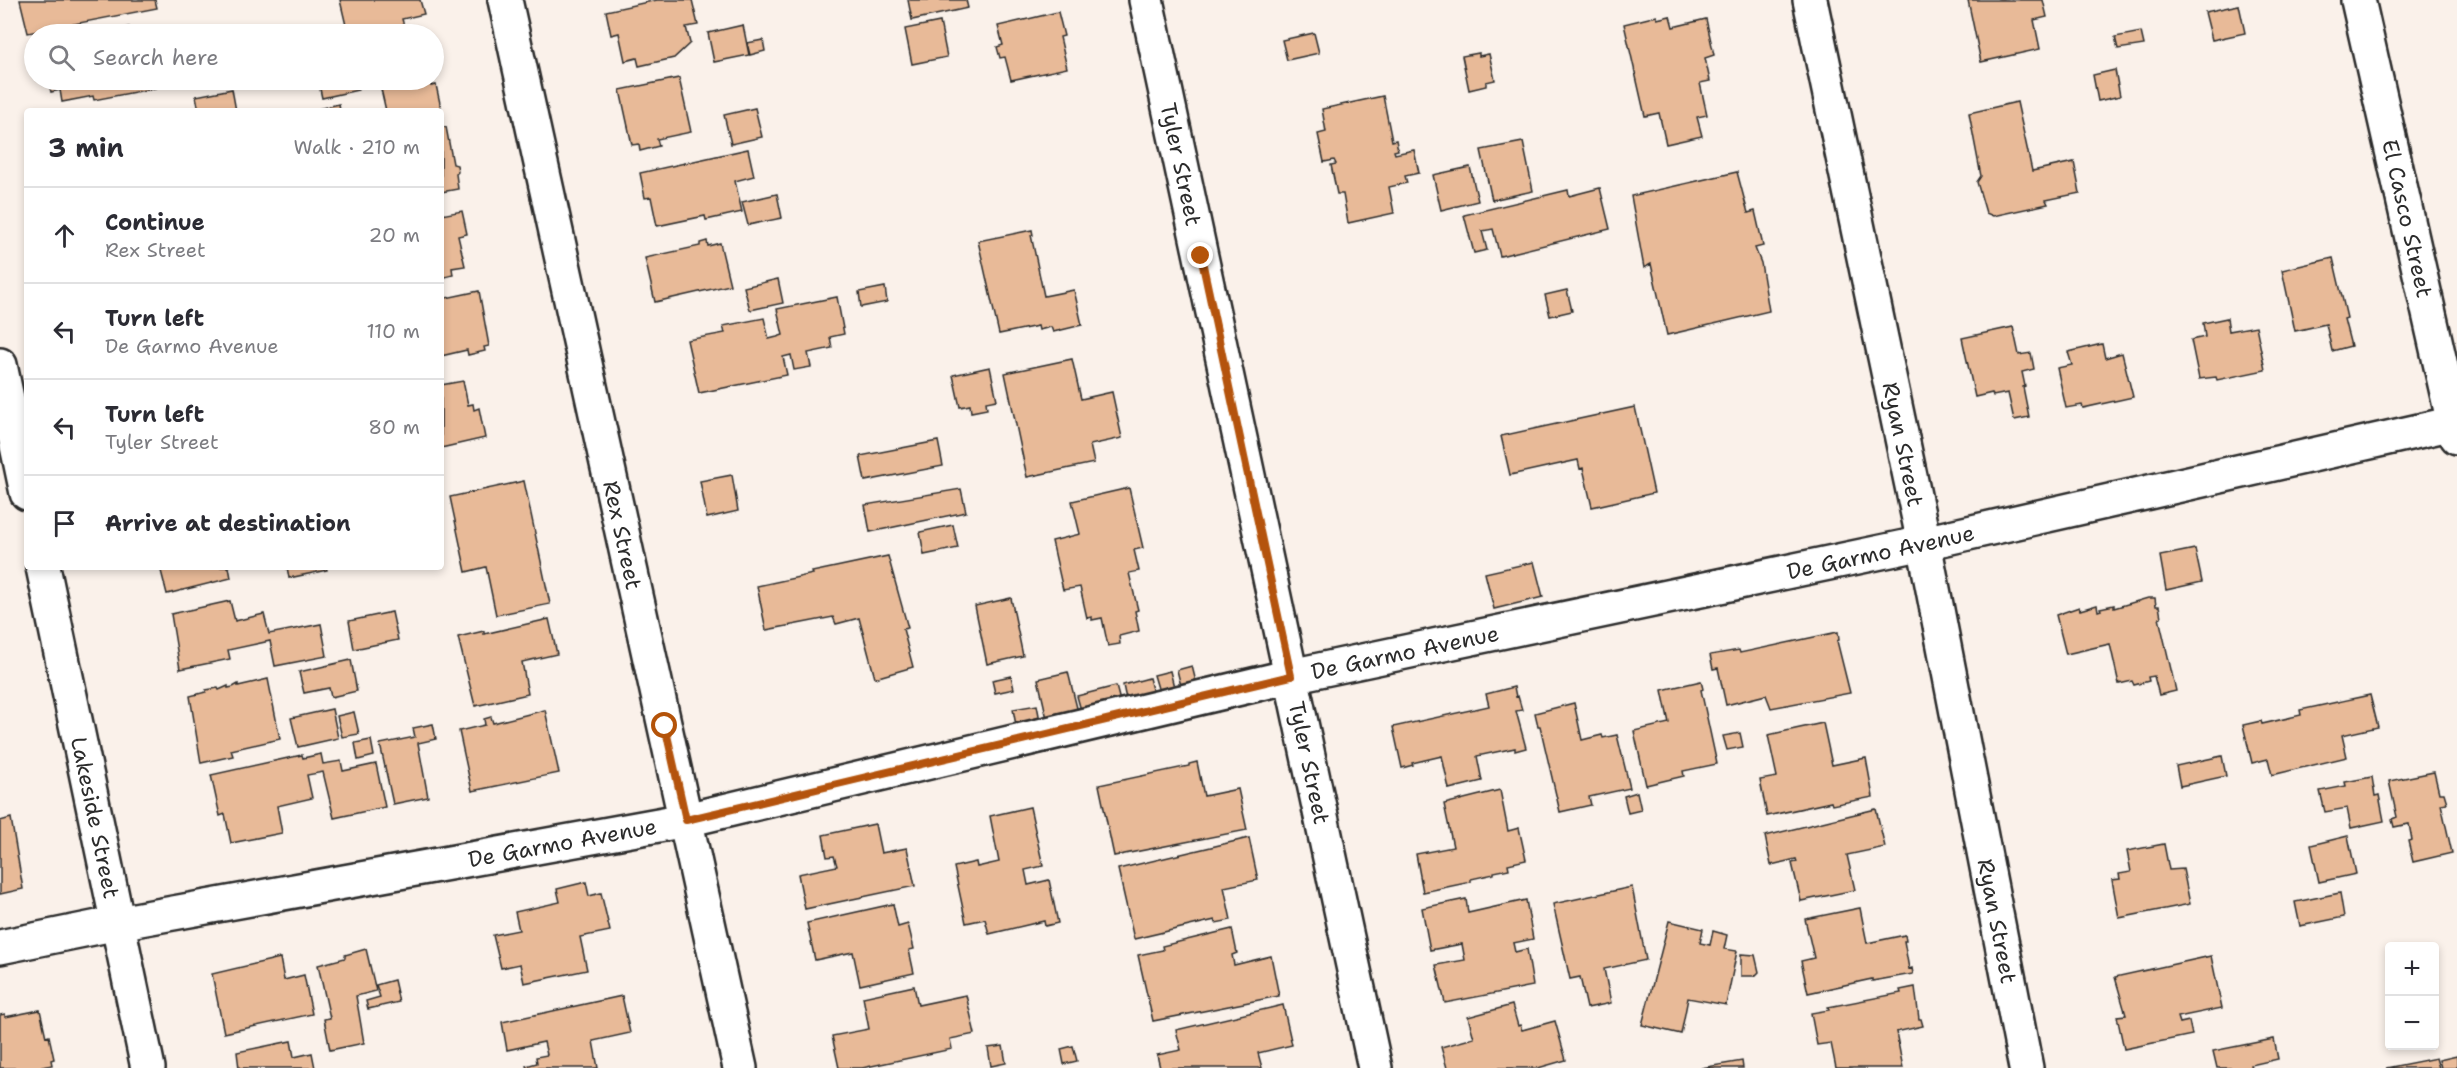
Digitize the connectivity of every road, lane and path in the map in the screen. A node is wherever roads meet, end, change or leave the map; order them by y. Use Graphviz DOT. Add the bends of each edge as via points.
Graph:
graph roads {
  1 [pos="505,0"];
  2 [pos="1146,0"];
  3 [pos="1810,0"];
  4 [pos="2358,0"];
  5 [pos="0,365"];
  6 [pos="2456,430"];
  7 [pos="24,479"];
  8 [pos="1924,543"];
  9 [pos="44,570"];
  10 [pos="1291,676"];
  11 [pos="686,820"];
  12 [pos="118,923"];
  13 [pos="0,947"];
  14 [pos="148,1068"];
  15 [pos="740,1068"];
  16 [pos="1375,1068"];
  17 [pos="2026,1068"];
  1 -- 11 [label="street, Rex Street"];
  2 -- 10 [label="street, Tyler Street"];
  3 -- 8 [label="street, Ryan Street"];
  4 -- 6 [label="street, El Casco Street"];
  5 -- 7 [label="street"];
  6 -- 8 [label="street, De Garmo Avenue"];
  8 -- 10 [label="street, De Garmo Avenue"];
  8 -- 17 [label="street, Ryan Street"];
  9 -- 12 [label="street, Lakeside Street"];
  10 -- 11 [label="street, De Garmo Avenue"];
  10 -- 16 [label="street, Tyler Street"];
  11 -- 12 [label="street, De Garmo Avenue"];
  11 -- 15 [label="street, Rex Street"];
  12 -- 13 [label="street, De Garmo Avenue"];
  12 -- 14 [label="street, Lakeside Street"];
}
